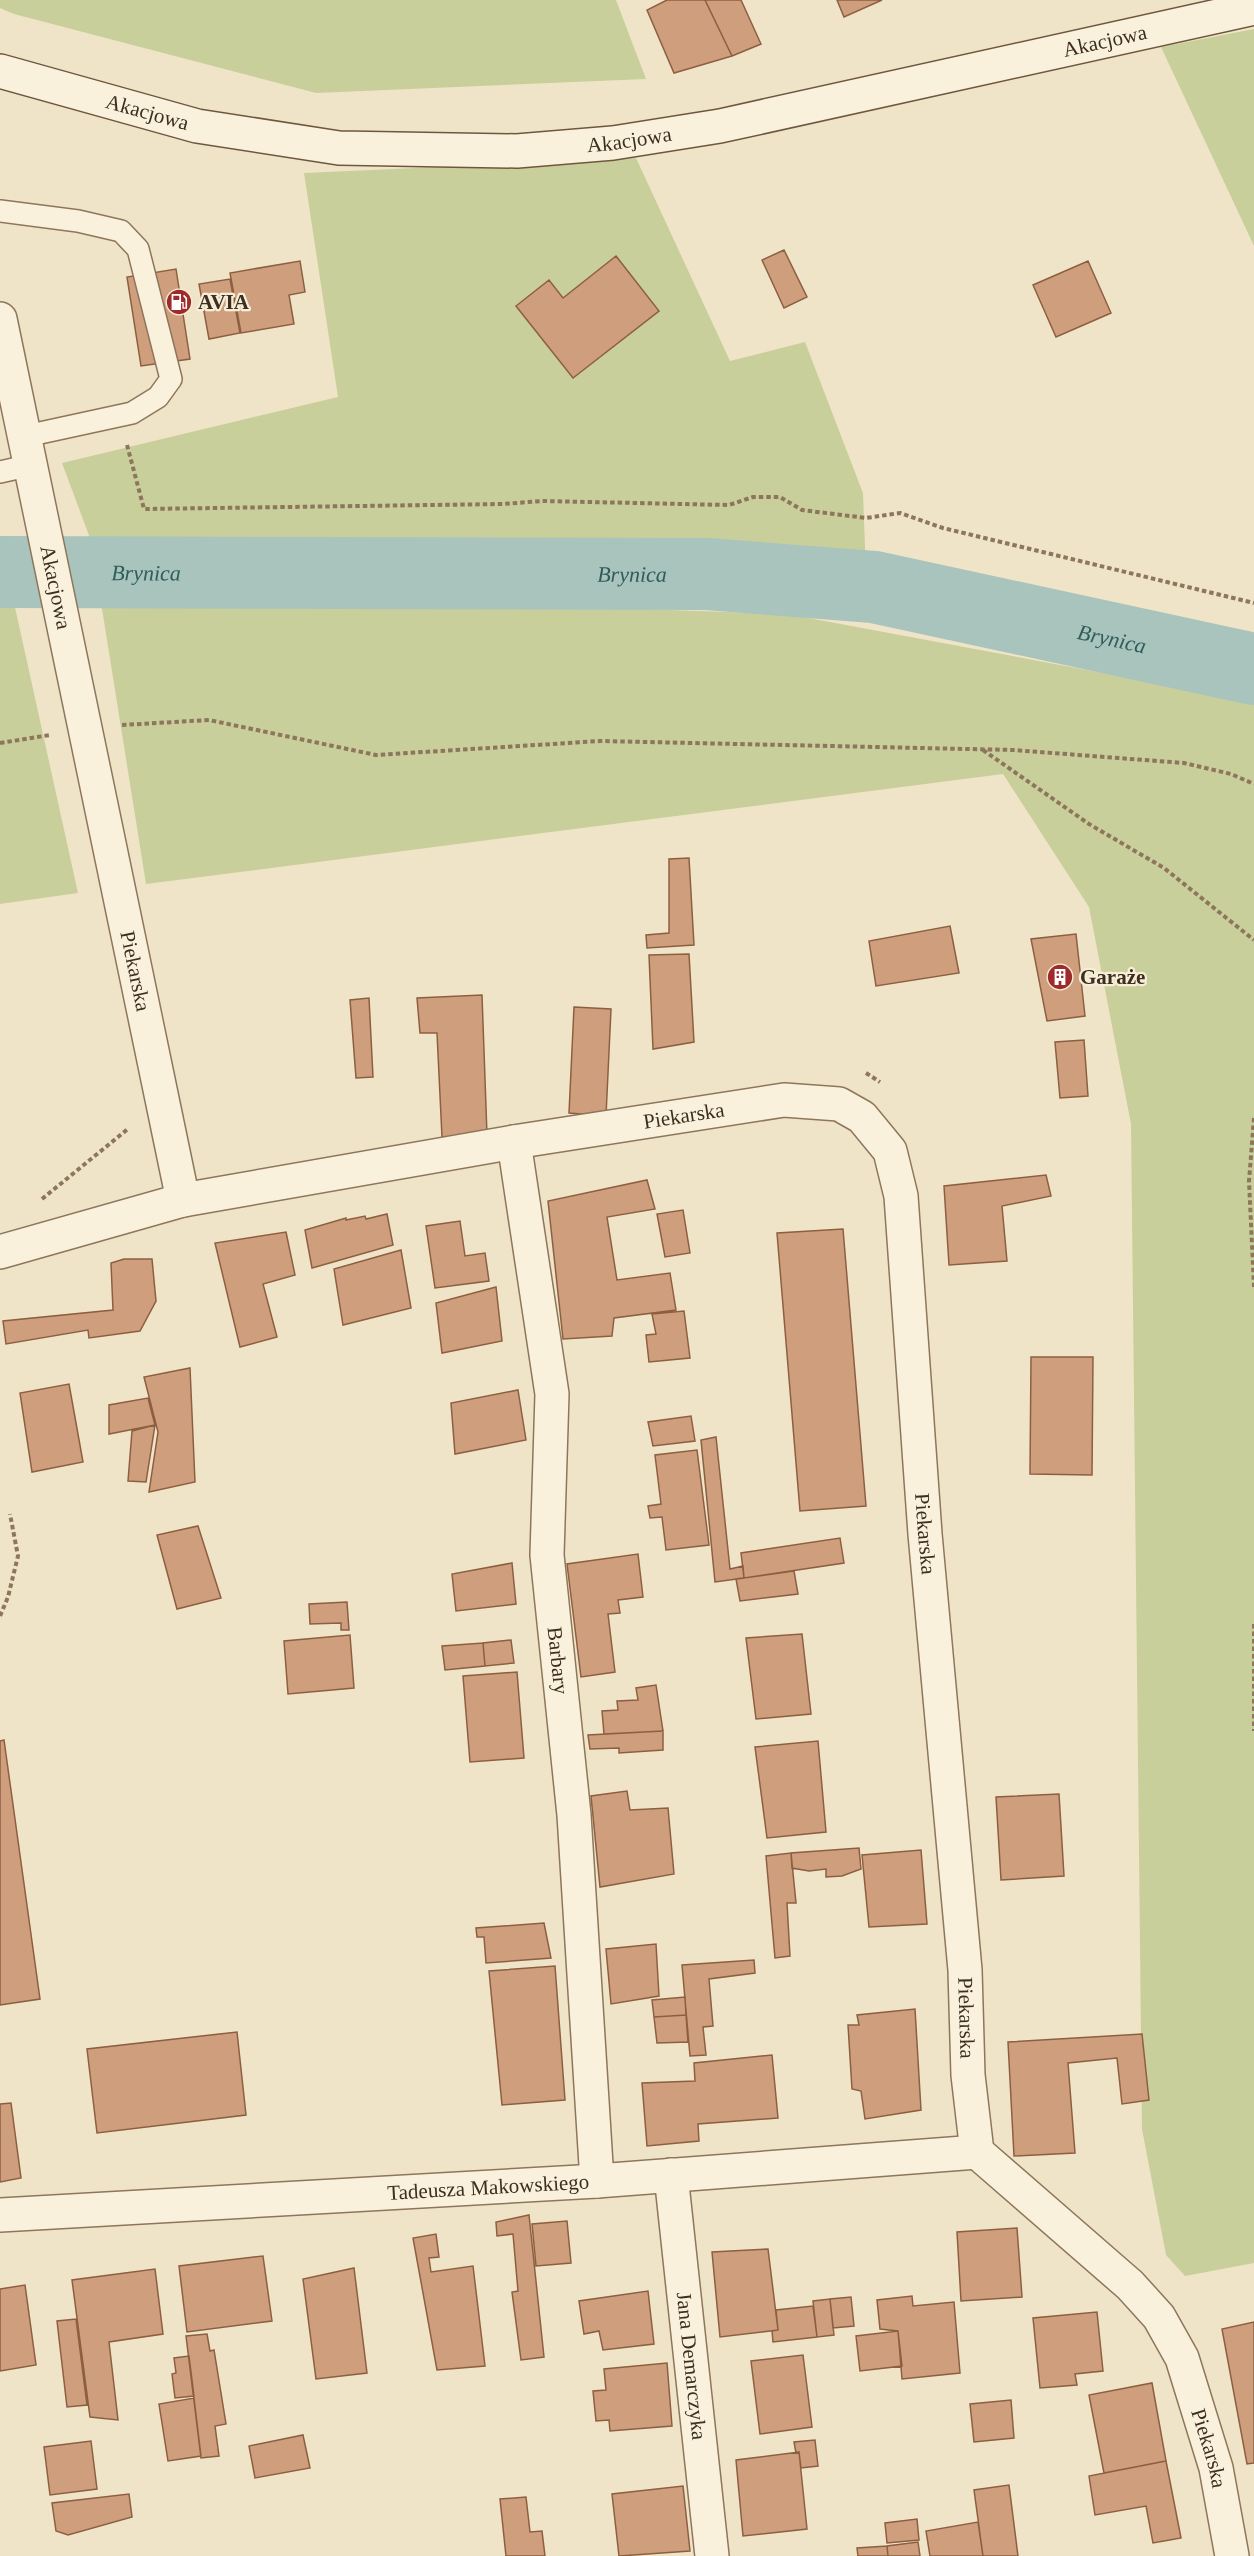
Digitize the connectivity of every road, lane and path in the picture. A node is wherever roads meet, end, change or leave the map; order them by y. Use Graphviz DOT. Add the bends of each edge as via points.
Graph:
graph roads {
  1 [pos="1254,8"];
  2 [pos="0,71"];
  3 [pos="0,212"];
  4 [pos="0,319"];
  5 [pos="119,415"];
  6 [pos="31,460"];
  7 [pos="0,472"];
  8 [pos="1254,603"];
  9 [pos="75,676"];
  10 [pos="87,735"];
  11 [pos="0,743"];
  12 [pos="982,749"];
  13 [pos="1254,784"];
  14 [pos="1254,940"];
  15 [pos="856,1071"];
  16 [pos="886,1087"];
  17 [pos="1254,1118"];
  18 [pos="136,1122"];
  19 [pos="514,1142"];
  20 [pos="183,1200"];
  21 [pos="39,1202"];
  22 [pos="0,1252"];
  23 [pos="1254,1287"];
  24 [pos="10,1514"];
  25 [pos="0,1616"];
  26 [pos="1254,1624"];
  27 [pos="1254,1731"];
  28 [pos="977,2152"];
  29 [pos="671,2175"];
  30 [pos="597,2181"];
  31 [pos="0,2215"];
  32 [pos="712,2556"];
  33 [pos="1232,2556"];
  1 -- 2 [label="street, Akacjowa" via="720,126 613,143 517,152 339,148 197,126"];
  3 -- 5 [label="lane" via="78,221 121,231 138,249 171,379 159,397 132,413"];
  4 -- 6 [label="street, Akacjowa"];
  5 -- 6 [label="lane"];
  5 -- 8 [label="path" via="144,509 542,501 729,505 753,497 780,497 802,510 866,518 900,513 943,528"];
  6 -- 7 [label="lane"];
  6 -- 9 [label="street, Akacjowa"];
  9 -- 10 [label="street, Piekarska"];
  10 -- 11 [label="path"];
  10 -- 12 [label="path" via="209,720 376,755 600,741"];
  10 -- 20 [label="street, Piekarska"];
  12 -- 13 [label="path" via="1184,763"];
  12 -- 14 [label="path" via="1089,824 1164,868"];
  15 -- 16 [label="path" via="872,1075"];
  17 -- 23 [label="path" via="1249,1181"];
  18 -- 21 [label="path"];
  19 -- 20 [label="street, Piekarska"];
  19 -- 28 [label="street, Piekarska" via="783,1100 839,1104 862,1116 890,1151 901,1196"];
  19 -- 30 [label="street, Barbary" via="552,1394 547,1555 574,1815"];
  20 -- 22 [label="street, Piekarska"];
  24 -- 25 [label="path" via="18,1556"];
  26 -- 27 [label="path"];
  28 -- 29 [label="street, Tadeusza Makowskiego"];
  28 -- 33 [label="street, Piekarska" via="1130,2285 1159,2318 1182,2358 1216,2468"];
  29 -- 30 [label="street, Tadeusza Makowskiego"];
  29 -- 32 [label="street, Jana Demarczyka"];
  30 -- 31 [label="street, Tadeusza Makowskiego"];
}
